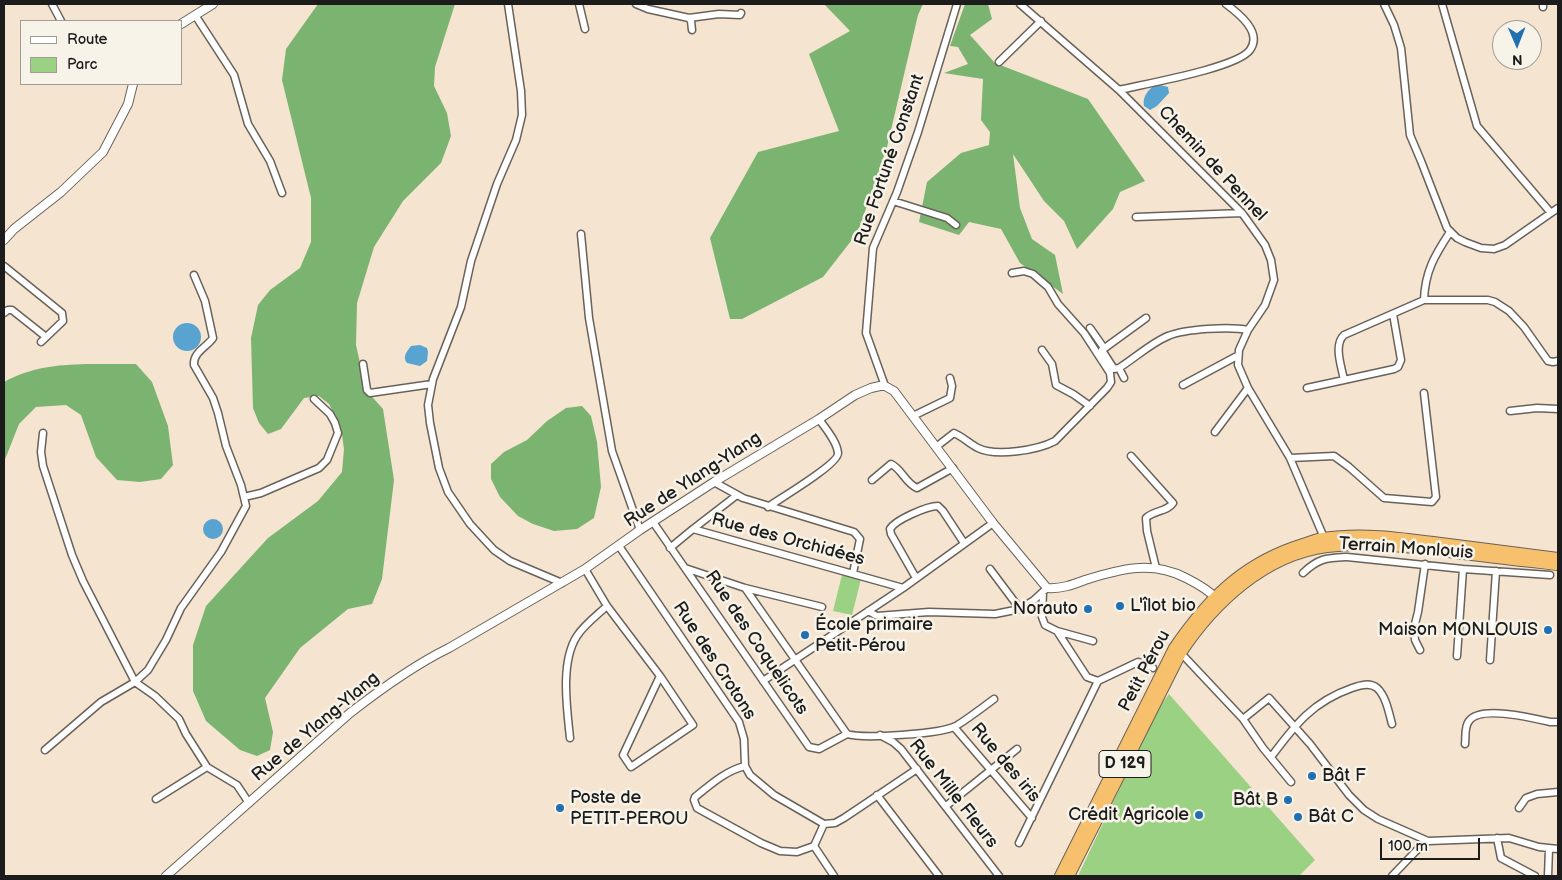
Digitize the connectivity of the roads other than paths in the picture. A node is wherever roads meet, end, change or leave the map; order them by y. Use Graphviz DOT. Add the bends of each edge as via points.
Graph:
graph roads {
  1 [pos="52,4"];
  2 [pos="213,4"];
  3 [pos="508,4"];
  4 [pos="579,4"];
  5 [pos="636,4"];
  6 [pos="957,4"];
  7 [pos="1020,4"];
  8 [pos="1226,4"];
  9 [pos="1384,4"];
  10 [pos="1442,4"];
  11 [pos="742,13"];
  12 [pos="195,15"];
  13 [pos="689,18"];
  14 [pos="60,20"];
  15 [pos="1041,21"];
  16 [pos="182,23"];
  17 [pos="586,29"];
  18 [pos="692,30"];
  19 [pos="999,62"];
  20 [pos="132,85"];
  21 [pos="1119,90"];
  22 [pos="282,193"];
  23 [pos="893,201"];
  24 [pos="1558,208"];
  25 [pos="1242,213"];
  26 [pos="1551,213"];
  27 [pos="1136,217"];
  28 [pos="956,224"];
  29 [pos="1450,232"];
  30 [pos="581,234"];
  31 [pos="4,240"];
  32 [pos="4,266"];
  33 [pos="1012,273"];
  34 [pos="194,275"];
  35 [pos="1424,300"];
  36 [pos="4,313"];
  37 [pos="1393,314"];
  38 [pos="1146,318"];
  39 [pos="1090,328"];
  40 [pos="1248,330"];
  41 [pos="46,337"];
  42 [pos="41,342"];
  43 [pos="1104,348"];
  44 [pos="1042,350"];
  45 [pos="1237,356"];
  46 [pos="1556,362"];
  47 [pos="363,364"];
  48 [pos="1120,368"];
  49 [pos="950,378"];
  50 [pos="1124,378"];
  51 [pos="1344,380"];
  52 [pos="432,384"];
  53 [pos="1183,384"];
  54 [pos="885,386"];
  55 [pos="1248,388"];
  56 [pos="1307,388"];
  57 [pos="1424,393"];
  58 [pos="314,399"];
  59 [pos="1090,406"];
  60 [pos="1558,409"];
  61 [pos="1510,411"];
  62 [pos="913,416"];
  63 [pos="819,419"];
  64 [pos="1216,432"];
  65 [pos="43,433"];
  66 [pos="936,447"];
  67 [pos="1131,456"];
  68 [pos="1290,458"];
  69 [pos="953,468"];
  70 [pos="872,480"];
  71 [pos="714,482"];
  72 [pos="737,495"];
  73 [pos="244,497"];
  74 [pos="768,506"];
  75 [pos="652,522"];
  76 [pos="993,523"];
  77 [pos="694,529"];
  78 [pos="640,530"];
  79 [pos="1326,542"];
  80 [pos="964,543"];
  81 [pos="619,546"];
  82 [pos="670,548"];
  83 [pos="1486,553"];
  84 [pos="1558,558"];
  85 [pos="1425,564"];
  86 [pos="1558,565"];
  87 [pos="686,568"];
  88 [pos="1156,568"];
  89 [pos="585,569"];
  90 [pos="990,569"];
  91 [pos="1463,569"];
  92 [pos="1482,570"];
  93 [pos="1496,571"];
  94 [pos="1303,572"];
  95 [pos="853,573"];
  96 [pos="1550,575"];
  97 [pos="916,578"];
  98 [pos="562,583"];
  99 [pos="745,588"];
  100 [pos="903,588"];
  101 [pos="1045,590"];
  102 [pos="1218,600"];
  103 [pos="606,606"];
  104 [pos="822,607"];
  105 [pos="1020,609"];
  106 [pos="868,610"];
  107 [pos="1057,631"];
  108 [pos="1093,641"];
  109 [pos="1177,650"];
  110 [pos="1420,650"];
  111 [pos="1457,656"];
  112 [pos="796,659"];
  113 [pos="1490,660"];
  114 [pos="1153,668"];
  115 [pos="660,676"];
  116 [pos="1098,681"];
  117 [pos="135,682"];
  118 [pos="763,682"];
  119 [pos="994,699"];
  120 [pos="1243,719"];
  121 [pos="1558,722"];
  122 [pos="1392,724"];
  123 [pos="1294,726"];
  124 [pos="954,727"];
  125 [pos="847,734"];
  126 [pos="880,735"];
  127 [pos="570,738"];
  128 [pos="1465,744"];
  129 [pos="1016,749"];
  130 [pos="45,750"];
  131 [pos="1271,757"];
  132 [pos="745,766"];
  133 [pos="207,767"];
  134 [pos="917,769"];
  135 [pos="991,770"];
  136 [pos="1292,782"];
  137 [pos="1558,792"];
  138 [pos="877,795"];
  139 [pos="156,799"];
  140 [pos="249,803"];
  141 [pos="946,806"];
  142 [pos="1518,808"];
  143 [pos="1032,818"];
  144 [pos="824,824"];
  145 [pos="1497,838"];
  146 [pos="1428,841"];
  147 [pos="1019,844"];
  148 [pos="814,846"];
  149 [pos="1548,848"];
  150 [pos="1558,849"];
  151 [pos="166,876"];
  152 [pos="834,876"];
  153 [pos="939,876"];
  154 [pos="999,876"];
  155 [pos="1060,876"];
  156 [pos="1069,876"];
  157 [pos="1392,876"];
  158 [pos="1534,876"];
  159 [pos="1548,876"];
  1 -- 14 [label="street"];
  2 -- 12 [label="street"];
  3 -- 52 [label="street" via="522,115"];
  4 -- 17 [label="street"];
  5 -- 13 [label="street"];
  6 -- 23 [label="street, Rue Fortuné Constant"];
  7 -- 15 [label="street, Chemin de Pennel"];
  8 -- 21 [label="street" via="1242,16 1252,33 1254,42 1244,55 1213,67"];
  9 -- 29 [label="street" via="1401,48 1410,135"];
  10 -- 26 [label="street" via="1477,126"];
  11 -- 13 [label="street"];
  12 -- 16 [label="street"];
  12 -- 22 [label="street" via="234,75 248,124 270,161"];
  13 -- 18 [label="street"];
  15 -- 19 [label="street"];
  15 -- 21 [label="street, Chemin de Pennel"];
  20 -- 31 [label="street" via="128,104 102,152"];
  21 -- 25 [label="street, Chemin de Pennel"];
  23 -- 28 [label="street"];
  23 -- 54 [label="street, Rue Fortuné Constant" via="873,248 866,327"];
  24 -- 26 [label="street"];
  25 -- 27 [label="street"];
  25 -- 40 [label="street, Chemin de Pennel" via="1265,245 1272,260 1274,280 1266,305"];
  26 -- 29 [label="street" via="1494,249 1476,246"];
  29 -- 35 [label="street" via="1434,256 1425,283"];
  30 -- 78 [label="street" via="590,318 612,451"];
  32 -- 41 [label="street" via="62,313 63,321"];
  33 -- 59 [label="street" via="1024,271 1033,274 1048,287 1110,373 1111,382"];
  34 -- 73 [label="street" via="213,338 197,354 194,365 213,398"];
  35 -- 37 [label="street"];
  35 -- 46 [label="street" via="1495,302 1518,320 1548,360"];
  36 -- 41 [label="street" via="12,310"];
  37 -- 51 [label="street" via="1340,338 1338,347"];
  37 -- 51 [label="street" via="1401,360 1398,367"];
  38 -- 43 [label="street"];
  39 -- 43 [label="street"];
  40 -- 45 [label="street, Chemin de Pennel"];
  40 -- 48 [label="street" via="1236,327 1168,336"];
  41 -- 42 [label="street"];
  43 -- 48 [label="street" via="1102,351 1114,369"];
  44 -- 59 [label="street" via="1052,364 1056,385"];
  45 -- 53 [label="street"];
  45 -- 55 [label="street"];
  47 -- 52 [label="street" via="370,393"];
  48 -- 50 [label="street"];
  49 -- 62 [label="street" via="950,398"];
  51 -- 56 [label="street"];
  52 -- 98 [label="street" via="428,405 430,423 439,468 448,492 470,524 494,550 510,561"];
  54 -- 62 [label="street" via="894,391"];
  54 -- 63 [label="street, Rue de Ylang-Ylang" via="863,391"];
  55 -- 64 [label="street"];
  55 -- 68 [label="street"];
  57 -- 68 [label="street" via="1436,497 1432,502 1384,498 1334,456"];
  58 -- 73 [label="street" via="330,414 338,433 327,460 320,468"];
  59 -- 66 [label="street" via="1055,441 1040,447 1016,452 984,450 954,433"];
  60 -- 61 [label="street"];
  62 -- 66 [label="street"];
  63 -- 71 [label="street, Rue de Ylang-Ylang"];
  63 -- 74 [label="street" via="834,443 837,457"];
  65 -- 117 [label="street" via="43,466 69,547"];
  66 -- 69 [label="street"];
  67 -- 88 [label="street" via="1172,503 1169,508 1146,518"];
  68 -- 79 [label="street"];
  69 -- 70 [label="street" via="917,488 911,486 891,464"];
  69 -- 76 [label="street"];
  71 -- 72 [label="street"];
  71 -- 75 [label="street, Rue de Ylang-Ylang"];
  72 -- 74 [label="street"];
  72 -- 77 [label="street"];
  73 -- 117 [label="street" via="246,506 221,552 180,608 148,670"];
  74 -- 95 [label="street" via="854,532 860,539"];
  75 -- 78 [label="street, Rue de Ylang-Ylang"];
  75 -- 82 [label="street, Rue des Coquelicots"];
  76 -- 80 [label="street"];
  76 -- 101 [label="street"];
  77 -- 82 [label="street, Rue des Orchidées"];
  77 -- 95 [label="street, Rue des Orchidées"];
  78 -- 81 [label="street, Rue de Ylang-Ylang"];
  79 -- 83 [label="highway, Petit Pérou / D 129" via="1368,536 1401,538"];
  79 -- 102 [label="highway, Petit Pérou / D 129" via="1270,566"];
  80 -- 97 [label="street"];
  80 -- 97 [label="street" via="938,506 928,507 892,526 891,534"];
  81 -- 89 [label="street, Rue de Ylang-Ylang"];
  81 -- 132 [label="street, Rue des Crotons" via="738,722 744,739"];
  82 -- 87 [label="street, Rue des Coquelicots"];
  83 -- 84 [label="highway, Petit Pérou / D 129"];
  83 -- 86 [label="highway, Petit Pérou / D 129"];
  83 -- 92 [label="street, Terrain Monlouis"];
  85 -- 91 [label="street, Terrain Monlouis"];
  85 -- 94 [label="street, Terrain Monlouis" via="1331,558 1313,563"];
  85 -- 110 [label="street" via="1414,628"];
  87 -- 99 [label="street"];
  87 -- 118 [label="street, Rue des Coquelicots"];
  88 -- 101 [label="street" via="1122,569 1063,588"];
  88 -- 102 [label="street" via="1178,574 1204,587"];
  89 -- 98 [label="street, Rue de Ylang-Ylang"];
  89 -- 103 [label="street"];
  90 -- 105 [label="street"];
  91 -- 92 [label="street, Terrain Monlouis"];
  91 -- 111 [label="street"];
  92 -- 93 [label="street, Terrain Monlouis"];
  93 -- 96 [label="street, Terrain Monlouis"];
  93 -- 113 [label="street"];
  95 -- 100 [label="street, Rue des Orchidées"];
  97 -- 100 [label="street"];
  98 -- 140 [label="street, Rue de Ylang-Ylang" via="429,658 369,698"];
  99 -- 104 [label="street"];
  99 -- 112 [label="street"];
  100 -- 106 [label="street"];
  101 -- 105 [label="street"];
  101 -- 107 [label="street" via="1042,620 1048,628"];
  102 -- 109 [label="highway, Petit Pérou / D 129"];
  103 -- 115 [label="street"];
  103 -- 127 [label="street" via="576,638 567,661"];
  105 -- 106 [label="street" via="995,614 929,612 886,617"];
  106 -- 112 [label="street"];
  107 -- 108 [label="street"];
  107 -- 116 [label="street" via="1087,677"];
  109 -- 120 [label="street"];
  109 -- 155 [label="highway, Petit Pérou / D 129"];
  109 -- 156 [label="highway, Petit Pérou / D 129"];
  112 -- 118 [label="street"];
  112 -- 125 [label="street"];
  114 -- 116 [label="street" via="1138,662"];
  115 -- 115 [label="street" via="623,755 631,767 693,725"];
  116 -- 143 [label="street"];
  117 -- 130 [label="street" via="101,702"];
  117 -- 133 [label="street" via="179,719"];
  118 -- 125 [label="street, Rue des Coquelicots" via="812,749 819,750"];
  119 -- 124 [label="street"];
  120 -- 123 [label="street" via="1269,698"];
  120 -- 131 [label="street"];
  121 -- 128 [label="street" via="1499,714 1476,715 1466,727"];
  122 -- 123 [label="street" via="1379,690 1364,684 1322,701"];
  123 -- 131 [label="street"];
  123 -- 146 [label="street" via="1364,810"];
  124 -- 126 [label="street"];
  124 -- 135 [label="street, Rue des iris"];
  125 -- 126 [label="street"];
  126 -- 134 [label="street, Rue Mille Fleurs" via="898,746"];
  129 -- 135 [label="street"];
  131 -- 136 [label="street"];
  132 -- 144 [label="street" via="756,781 774,795"];
  132 -- 148 [label="street" via="722,776 695,797 697,808 780,851 797,852"];
  133 -- 139 [label="street"];
  133 -- 140 [label="street" via="237,785"];
  134 -- 138 [label="street"];
  134 -- 141 [label="street, Rue Mille Fleurs"];
  135 -- 141 [label="street"];
  135 -- 143 [label="street, Rue des iris"];
  137 -- 142 [label="street" via="1526,798"];
  138 -- 144 [label="street" via="835,823"];
  138 -- 153 [label="street"];
  140 -- 151 [label="street, Rue de Ylang-Ylang"];
  141 -- 154 [label="street, Rue Mille Fleurs"];
  143 -- 147 [label="street"];
  144 -- 148 [label="street"];
  145 -- 146 [label="street"];
  145 -- 149 [label="street"];
  145 -- 158 [label="street" via="1501,858"];
  146 -- 157 [label="street"];
  148 -- 152 [label="street"];
  149 -- 150 [label="street"];
  149 -- 159 [label="street"];
}
